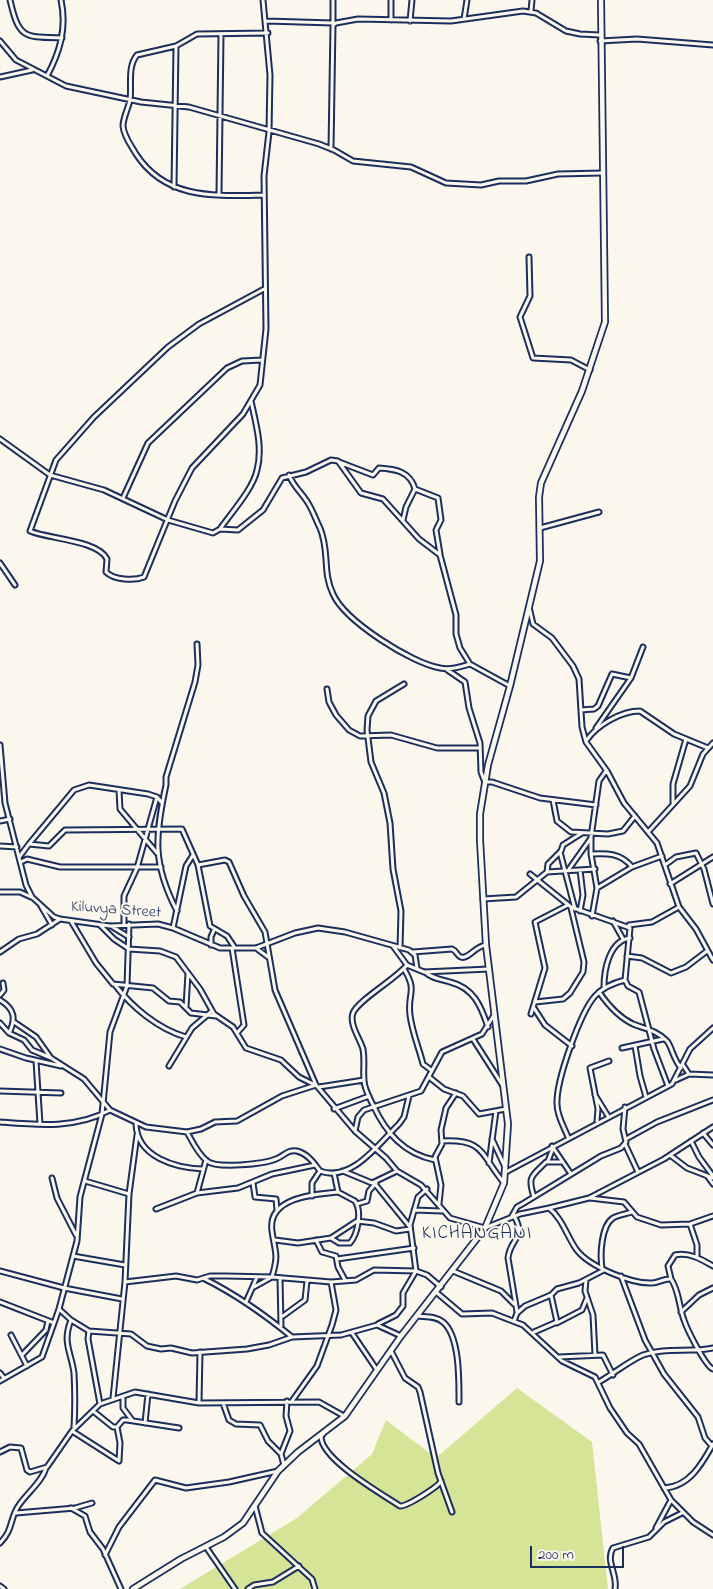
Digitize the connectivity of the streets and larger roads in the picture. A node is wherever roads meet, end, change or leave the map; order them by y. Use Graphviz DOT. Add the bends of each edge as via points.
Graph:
graph roads {
  1 [pos="10,0"];
  2 [pos="61,0"];
  3 [pos="263,0"];
  4 [pos="333,0"];
  5 [pos="391,0"];
  6 [pos="412,0"];
  7 [pos="467,0"];
  8 [pos="532,0"];
  9 [pos="601,0"];
  10 [pos="531,11"];
  11 [pos="464,19"];
  12 [pos="391,20"];
  13 [pos="266,21"];
  14 [pos="410,21"];
  15 [pos="333,24"];
  16 [pos="268,33"];
  17 [pos="222,34"];
  18 [pos="600,35"];
  19 [pos="62,38"];
  20 [pos="0,41"];
  21 [pos="600,41"];
  22 [pos="176,46"];
  23 [pos="713,46"];
  24 [pos="33,70"];
  25 [pos="47,76"];
  26 [pos="0,77"];
  27 [pos="130,100"];
  28 [pos="174,104"];
  29 [pos="220,115"];
  30 [pos="269,132"];
  31 [pos="331,149"];
  32 [pos="602,173"];
  33 [pos="174,188"];
  34 [pos="219,194"];
  35 [pos="264,194"];
  36 [pos="529,257"];
  37 [pos="264,289"];
  38 [pos="262,360"];
  39 [pos="590,370"];
  40 [pos="251,401"];
  41 [pos="0,439"];
  42 [pos="338,461"];
  43 [pos="50,475"];
  44 [pos="289,475"];
  45 [pos="415,489"];
  46 [pos="122,498"];
  47 [pos="599,512"];
  48 [pos="168,520"];
  49 [pos="402,520"];
  50 [pos="540,528"];
  51 [pos="220,529"];
  52 [pos="440,555"];
  53 [pos="0,563"];
  54 [pos="15,585"];
  55 [pos="529,607"];
  56 [pos="197,644"];
  57 [pos="643,647"];
  58 [pos="470,664"];
  59 [pos="446,669"];
  60 [pos="631,678"];
  61 [pos="404,684"];
  62 [pos="510,686"];
  63 [pos="327,689"];
  64 [pos="581,710"];
  65 [pos="596,728"];
  66 [pos="368,738"];
  67 [pos="686,739"];
  68 [pos="586,742"];
  69 [pos="713,743"];
  70 [pos="0,745"];
  71 [pos="480,748"];
  72 [pos="708,748"];
  73 [pos="1,767"];
  74 [pos="607,771"];
  75 [pos="484,781"];
  76 [pos="120,790"];
  77 [pos="157,797"];
  78 [pos="553,800"];
  79 [pos="162,804"];
  80 [pos="673,804"];
  81 [pos="596,805"];
  82 [pos="636,816"];
  83 [pos="10,819"];
  84 [pos="0,820"];
  85 [pos="158,829"];
  86 [pos="137,830"];
  87 [pos="146,830"];
  88 [pos="649,831"];
  89 [pos="582,834"];
  90 [pos="592,835"];
  91 [pos="144,838"];
  92 [pos="29,844"];
  93 [pos="0,846"];
  94 [pos="17,847"];
  95 [pos="560,852"];
  96 [pos="157,854"];
  97 [pos="591,854"];
  98 [pos="193,855"];
  99 [pos="20,856"];
  100 [pos="662,856"];
  101 [pos="713,857"];
  102 [pos="21,862"];
  103 [pos="702,863"];
  104 [pos="665,864"];
  105 [pos="198,865"];
  106 [pos="161,867"];
  107 [pos="632,867"];
  108 [pos="137,868"];
  109 [pos="595,869"];
  110 [pos="567,870"];
  111 [pos="580,870"];
  112 [pos="547,872"];
  113 [pos="530,874"];
  114 [pos="539,881"];
  115 [pos="670,884"];
  116 [pos="26,885"];
  117 [pos="598,888"];
  118 [pos="711,891"];
  119 [pos="0,892"];
  120 [pos="20,892"];
  121 [pos="32,898"];
  122 [pos="483,899"];
  123 [pos="713,904"];
  124 [pos="40,905"];
  125 [pos="571,907"];
  126 [pos="679,907"];
  127 [pos="177,911"];
  128 [pos="580,911"];
  129 [pos="592,916"];
  130 [pos="60,919"];
  131 [pos="71,921"];
  132 [pos="613,921"];
  133 [pos="99,924"];
  134 [pos="124,924"];
  135 [pos="129,924"];
  136 [pos="52,925"];
  137 [pos="628,925"];
  138 [pos="110,926"];
  139 [pos="173,928"];
  140 [pos="215,930"];
  141 [pos="129,938"];
  142 [pos="630,938"];
  143 [pos="624,939"];
  144 [pos="268,944"];
  145 [pos="486,945"];
  146 [pos="212,946"];
  147 [pos="393,946"];
  148 [pos="129,948"];
  149 [pos="234,948"];
  150 [pos="241,948"];
  151 [pos="256,948"];
  152 [pos="400,948"];
  153 [pos="708,951"];
  154 [pos="0,952"];
  155 [pos="413,952"];
  156 [pos="712,955"];
  157 [pos="627,956"];
  158 [pos="269,957"];
  159 [pos="234,958"];
  160 [pos="713,960"];
  161 [pos="407,965"];
  162 [pos="416,968"];
  163 [pos="489,968"];
  164 [pos="404,969"];
  165 [pos="188,972"];
  166 [pos="424,972"];
  167 [pos="625,980"];
  168 [pos="3,983"];
  169 [pos="114,984"];
  170 [pos="127,986"];
  171 [pos="604,987"];
  172 [pos="599,992"];
  173 [pos="0,995"];
  174 [pos="124,997"];
  175 [pos="0,1000"];
  176 [pos="535,1002"];
  177 [pos="186,1007"];
  178 [pos="534,1008"];
  179 [pos="212,1011"];
  180 [pos="494,1014"];
  181 [pos="532,1014"];
  182 [pos="206,1016"];
  183 [pos="216,1016"];
  184 [pos="14,1022"];
  185 [pos="0,1023"];
  186 [pos="488,1027"];
  187 [pos="648,1028"];
  188 [pos="713,1028"];
  189 [pos="9,1033"];
  190 [pos="237,1033"];
  191 [pos="186,1037"];
  192 [pos="663,1038"];
  193 [pos="473,1039"];
  194 [pos="652,1042"];
  195 [pos="572,1046"];
  196 [pos="635,1046"];
  197 [pos="622,1048"];
  198 [pos="0,1049"];
  199 [pos="51,1058"];
  200 [pos="36,1061"];
  201 [pos="609,1061"];
  202 [pos="169,1066"];
  203 [pos="64,1067"];
  204 [pos="682,1067"];
  205 [pos="431,1070"];
  206 [pos="689,1074"];
  207 [pos="713,1075"];
  208 [pos="429,1077"];
  209 [pos="364,1080"];
  210 [pos="676,1080"];
  211 [pos="316,1086"];
  212 [pos="668,1086"];
  213 [pos="504,1089"];
  214 [pos="0,1091"];
  215 [pos="37,1092"];
  216 [pos="61,1093"];
  217 [pos="456,1093"];
  218 [pos="595,1095"];
  219 [pos="368,1096"];
  220 [pos="409,1096"];
  221 [pos="646,1097"];
  222 [pos="713,1100"];
  223 [pos="104,1103"];
  224 [pos="374,1107"];
  225 [pos="626,1107"];
  226 [pos="334,1109"];
  227 [pos="506,1109"];
  228 [pos="110,1110"];
  229 [pos="496,1111"];
  230 [pos="102,1114"];
  231 [pos="608,1116"];
  232 [pos="597,1121"];
  233 [pos="0,1122"];
  234 [pos="40,1124"];
  235 [pos="136,1124"];
  236 [pos="713,1127"];
  237 [pos="355,1131"];
  238 [pos="187,1132"];
  239 [pos="703,1133"];
  240 [pos="389,1134"];
  241 [pos="137,1136"];
  242 [pos="568,1137"];
  243 [pos="492,1138"];
  244 [pos="626,1139"];
  245 [pos="442,1141"];
  246 [pos="691,1141"];
  247 [pos="625,1144"];
  248 [pos="713,1145"];
  249 [pos="553,1147"];
  250 [pos="375,1148"];
  251 [pos="670,1155"];
  252 [pos="206,1160"];
  253 [pos="436,1160"];
  254 [pos="548,1161"];
  255 [pos="561,1162"];
  256 [pos="490,1163"];
  257 [pos="315,1165"];
  258 [pos="203,1169"];
  259 [pos="506,1170"];
  260 [pos="320,1171"];
  261 [pos="343,1171"];
  262 [pos="397,1171"];
  263 [pos="638,1172"];
  264 [pos="334,1173"];
  265 [pos="571,1174"];
  266 [pos="711,1177"];
  267 [pos="52,1178"];
  268 [pos="85,1181"];
  269 [pos="253,1183"];
  270 [pos="376,1183"];
  271 [pos="504,1183"];
  272 [pos="713,1184"];
  273 [pos="426,1190"];
  274 [pos="338,1192"];
  275 [pos="130,1194"];
  276 [pos="197,1194"];
  277 [pos="312,1196"];
  278 [pos="534,1197"];
  279 [pos="589,1198"];
  280 [pos="357,1204"];
  281 [pos="439,1205"];
  282 [pos="549,1208"];
  283 [pos="156,1209"];
  284 [pos="414,1210"];
  285 [pos="277,1211"];
  286 [pos="442,1211"];
  287 [pos="632,1212"];
  288 [pos="513,1216"];
  289 [pos="713,1216"];
  290 [pos="357,1221"];
  291 [pos="690,1224"];
  292 [pos="485,1228"];
  293 [pos="410,1229"];
  294 [pos="77,1237"];
  295 [pos="331,1238"];
  296 [pos="275,1240"];
  297 [pos="316,1240"];
  298 [pos="414,1248"];
  299 [pos="72,1256"];
  300 [pos="698,1258"];
  301 [pos="337,1259"];
  302 [pos="125,1265"];
  303 [pos="713,1266"];
  304 [pos="603,1269"];
  305 [pos="0,1271"];
  306 [pos="416,1271"];
  307 [pos="452,1271"];
  308 [pos="272,1276"];
  309 [pos="620,1276"];
  310 [pos="257,1277"];
  311 [pos="280,1278"];
  312 [pos="204,1279"];
  313 [pos="671,1279"];
  314 [pos="586,1280"];
  315 [pos="307,1281"];
  316 [pos="346,1281"];
  317 [pos="125,1282"];
  318 [pos="331,1282"];
  319 [pos="254,1287"];
  320 [pos="441,1287"];
  321 [pos="64,1288"];
  322 [pos="713,1288"];
  323 [pos="436,1292"];
  324 [pos="551,1295"];
  325 [pos="587,1298"];
  326 [pos="122,1299"];
  327 [pos="0,1302"];
  328 [pos="246,1302"];
  329 [pos="516,1307"];
  330 [pos="59,1309"];
  331 [pos="682,1312"];
  332 [pos="517,1313"];
  333 [pos="283,1316"];
  334 [pos="416,1316"];
  335 [pos="71,1320"];
  336 [pos="48,1321"];
  337 [pos="514,1321"];
  338 [pos="54,1323"];
  339 [pos="557,1323"];
  340 [pos="377,1325"];
  341 [pos="282,1326"];
  342 [pos="89,1331"];
  343 [pos="534,1332"];
  344 [pos="352,1333"];
  345 [pos="11,1334"];
  346 [pos="118,1334"];
  347 [pos="328,1335"];
  348 [pos="401,1336"];
  349 [pos="292,1337"];
  350 [pos="713,1348"];
  351 [pos="390,1351"];
  352 [pos="700,1351"];
  353 [pos="200,1352"];
  354 [pos="652,1353"];
  355 [pos="22,1355"];
  356 [pos="595,1355"];
  357 [pos="558,1357"];
  358 [pos="28,1366"];
  359 [pos="713,1369"];
  360 [pos="376,1370"];
  361 [pos="0,1372"];
  362 [pos="613,1374"];
  363 [pos="2,1379"];
  364 [pos="599,1382"];
  365 [pos="148,1394"];
  366 [pos="113,1398"];
  367 [pos="123,1398"];
  368 [pos="289,1401"];
  369 [pos="459,1402"];
  370 [pos="199,1403"];
  371 [pos="223,1403"];
  372 [pos="100,1404"];
  373 [pos="93,1411"];
  374 [pos="345,1416"];
  375 [pos="132,1420"];
  376 [pos="145,1423"];
  377 [pos="117,1427"];
  378 [pos="179,1428"];
  379 [pos="73,1429"];
  380 [pos="324,1434"];
  381 [pos="712,1445"];
  382 [pos="0,1452"];
  383 [pos="281,1454"];
  384 [pos="284,1465"];
  385 [pos="46,1467"];
  386 [pos="278,1471"];
  387 [pos="441,1481"];
  388 [pos="664,1488"];
  389 [pos="671,1500"];
  390 [pos="92,1502"];
  391 [pos="255,1506"];
  392 [pos="71,1508"];
  393 [pos="452,1512"];
  394 [pos="682,1513"];
  395 [pos="15,1514"];
  396 [pos="652,1534"];
  397 [pos="713,1534"];
  398 [pos="0,1543"];
  399 [pos="206,1546"];
  400 [pos="105,1555"];
  401 [pos="300,1566"];
  402 [pos="0,1586"];
  403 [pos="4,1589"];
  404 [pos="121,1589"];
  405 [pos="132,1589"];
  406 [pos="235,1589"];
  407 [pos="248,1589"];
  408 [pos="315,1589"];
  409 [pos="615,1589"];
  1 -- 19 [label="street" via="15,22 23,32 32,37"];
  2 -- 19 [label="street" via="64,10"];
  3 -- 13 [label="street"];
  4 -- 15 [label="street"];
  5 -- 12 [label="street"];
  6 -- 14 [label="street"];
  7 -- 11 [label="street"];
  8 -- 10 [label="street"];
  9 -- 18 [label="street"];
  10 -- 11 [label="street"];
  10 -- 18 [label="street" via="566,30"];
  11 -- 14 [label="street"];
  12 -- 14 [label="street"];
  12 -- 15 [label="street" via="358,19"];
  13 -- 15 [label="street"];
  13 -- 16 [label="street"];
  15 -- 31 [label="street"];
  16 -- 17 [label="street"];
  16 -- 30 [label="street"];
  17 -- 22 [label="street" via="198,34"];
  17 -- 29 [label="street"];
  18 -- 21 [label="street"];
  19 -- 25 [label="street"];
  20 -- 24 [label="street" via="11,56"];
  21 -- 23 [label="street" via="637,39"];
  21 -- 32 [label="street"];
  22 -- 27 [label="street" via="134,58"];
  22 -- 28 [label="street"];
  24 -- 25 [label="street"];
  24 -- 26 [label="street"];
  25 -- 27 [label="street" via="82,91"];
  27 -- 28 [label="street"];
  27 -- 33 [label="street" via="123,124 127,140 145,168"];
  28 -- 29 [label="street"];
  28 -- 33 [label="street"];
  29 -- 30 [label="street"];
  29 -- 34 [label="street"];
  30 -- 31 [label="street"];
  30 -- 35 [label="street"];
  31 -- 32 [label="street" via="352,161 411,167 442,182 470,185 526,181 555,174"];
  32 -- 39 [label="street" via="606,307 605,322"];
  33 -- 34 [label="street" via="191,193"];
  34 -- 35 [label="street"];
  35 -- 37 [label="street"];
  36 -- 39 [label="street" via="530,296 520,317 533,358 571,360"];
  37 -- 38 [label="street" via="266,311"];
  37 -- 43 [label="street" via="199,324 168,347 67,446"];
  38 -- 40 [label="street" via="260,385"];
  38 -- 46 [label="street" via="242,361 227,368 148,442"];
  39 -- 50 [label="street" via="541,483"];
  40 -- 48 [label="street" via="243,414 196,462"];
  40 -- 51 [label="street" via="259,444 258,470"];
  41 -- 43 [label="street"];
  42 -- 44 [label="street" via="331,460 306,472"];
  42 -- 45 [label="street" via="373,474 378,468 396,469 410,478"];
  42 -- 49 [label="street" via="361,493 383,499"];
  43 -- 46 [label="street"];
  43 -- 48 [label="street" via="30,531 101,551 107,559 106,568 110,576 144,577"];
  44 -- 51 [label="street" via="280,480 263,510 242,528 236,531"];
  44 -- 59 [label="street" via="320,528 327,549 327,579 339,604 368,631 395,648 426,664"];
  45 -- 49 [label="street"];
  45 -- 52 [label="street" via="439,501 441,520 436,530"];
  46 -- 48 [label="street"];
  47 -- 50 [label="street"];
  48 -- 51 [label="street" via="210,533"];
  49 -- 52 [label="street"];
  50 -- 55 [label="street" via="542,552"];
  52 -- 58 [label="street" via="456,615 458,641"];
  53 -- 54 [label="street"];
  55 -- 62 [label="street"];
  55 -- 64 [label="street" via="533,624 552,638 574,666 579,679"];
  56 -- 79 [label="street" via="195,682 166,775"];
  57 -- 60 [label="street"];
  58 -- 59 [label="street"];
  58 -- 62 [label="street"];
  59 -- 71 [label="street" via="466,682"];
  60 -- 64 [label="street" via="612,674 598,706"];
  60 -- 65 [label="street"];
  61 -- 66 [label="street" via="376,701 368,716"];
  62 -- 75 [label="street"];
  63 -- 66 [label="street" via="332,708 342,723 354,734"];
  64 -- 68 [label="street"];
  65 -- 67 [label="street" via="628,712 640,711"];
  65 -- 68 [label="street"];
  66 -- 71 [label="street" via="391,735 437,748"];
  66 -- 152 [label="street" via="371,762 384,793 390,823 393,869 401,911"];
  67 -- 72 [label="street"];
  67 -- 80 [label="street" via="673,784"];
  68 -- 74 [label="street"];
  69 -- 72 [label="street"];
  70 -- 73 [label="street, Kiluvya Street"];
  71 -- 75 [label="street"];
  72 -- 80 [label="street" via="690,786"];
  73 -- 83 [label="street, Kiluvya Street"];
  74 -- 81 [label="street" via="599,781"];
  74 -- 82 [label="street" via="624,803"];
  75 -- 78 [label="street"];
  75 -- 122 [label="street" via="480,840"];
  76 -- 77 [label="street"];
  76 -- 86 [label="street" via="119,808"];
  76 -- 92 [label="street" via="89,785 74,790"];
  77 -- 79 [label="street"];
  77 -- 87 [label="street"];
  78 -- 81 [label="street"];
  78 -- 89 [label="street" via="556,821 568,831"];
  79 -- 85 [label="street"];
  80 -- 88 [label="street"];
  81 -- 90 [label="street"];
  82 -- 88 [label="street"];
  82 -- 90 [label="street" via="619,833"];
  83 -- 84 [label="street"];
  83 -- 94 [label="street, Kiluvya Street"];
  85 -- 87 [label="street"];
  85 -- 96 [label="street"];
  85 -- 98 [label="street" via="184,830"];
  86 -- 87 [label="street"];
  86 -- 91 [label="street"];
  86 -- 92 [label="street" via="65,830 49,846"];
  87 -- 91 [label="street"];
  88 -- 100 [label="street"];
  89 -- 90 [label="street"];
  89 -- 95 [label="street" via="564,844"];
  90 -- 97 [label="street"];
  90 -- 110 [label="street"];
  91 -- 96 [label="street"];
  91 -- 108 [label="street"];
  92 -- 99 [label="street"];
  93 -- 94 [label="street"];
  94 -- 99 [label="street, Kiluvya Street"];
  95 -- 110 [label="street"];
  95 -- 112 [label="street" via="548,864"];
  96 -- 106 [label="street"];
  97 -- 107 [label="street" via="613,854"];
  97 -- 109 [label="street"];
  98 -- 105 [label="street"];
  98 -- 127 [label="street" via="186,866"];
  99 -- 102 [label="street, Kiluvya Street"];
  100 -- 104 [label="street"];
  100 -- 107 [label="street"];
  101 -- 103 [label="street"];
  102 -- 108 [label="street" via="27,859 60,867"];
  102 -- 116 [label="street, Kiluvya Street"];
  103 -- 104 [label="street" via="694,853 676,856"];
  103 -- 115 [label="street"];
  103 -- 118 [label="street"];
  104 -- 115 [label="street"];
  105 -- 140 [label="street" via="209,923"];
  105 -- 144 [label="street" via="227,860 263,927"];
  106 -- 108 [label="street"];
  106 -- 127 [label="street"];
  107 -- 117 [label="street"];
  108 -- 134 [label="street" via="124,896"];
  109 -- 111 [label="street"];
  109 -- 117 [label="street"];
  110 -- 111 [label="street"];
  110 -- 112 [label="street"];
  110 -- 125 [label="street"];
  111 -- 128 [label="street" via="584,895"];
  112 -- 114 [label="street"];
  113 -- 114 [label="street"];
  114 -- 122 [label="street" via="516,897"];
  114 -- 125 [label="street"];
  115 -- 126 [label="street"];
  116 -- 120 [label="street"];
  116 -- 121 [label="street, Kiluvya Street"];
  117 -- 129 [label="street"];
  118 -- 123 [label="street"];
  119 -- 120 [label="street"];
  120 -- 121 [label="street"];
  121 -- 124 [label="street, Kiluvya Street"];
  122 -- 145 [label="street"];
  124 -- 130 [label="street, Kiluvya Street"];
  124 -- 136 [label="street"];
  125 -- 128 [label="street"];
  125 -- 176 [label="street" via="535,922 545,968"];
  125 -- 176 [label="street" via="584,962 582,972 563,999"];
  126 -- 137 [label="street" via="652,922"];
  126 -- 153 [label="street"];
  127 -- 139 [label="street"];
  128 -- 129 [label="street"];
  129 -- 132 [label="street"];
  130 -- 131 [label="street, Kiluvya Street"];
  130 -- 136 [label="street"];
  131 -- 133 [label="street, Kiluvya Street"];
  131 -- 169 [label="street" via="96,963"];
  132 -- 137 [label="street"];
  132 -- 143 [label="street"];
  133 -- 138 [label="street, Kiluvya Street"];
  133 -- 148 [label="street"];
  134 -- 135 [label="street, Kiluvya Street"];
  134 -- 138 [label="street, Kiluvya Street"];
  135 -- 139 [label="street, Kiluvya Street" via="158,924"];
  135 -- 141 [label="street"];
  136 -- 154 [label="street"];
  137 -- 142 [label="street"];
  138 -- 141 [label="street"];
  139 -- 146 [label="street, Kiluvya Street"];
  140 -- 146 [label="street" via="211,937"];
  140 -- 149 [label="street" via="227,936"];
  141 -- 148 [label="street"];
  142 -- 143 [label="street"];
  142 -- 157 [label="street"];
  143 -- 171 [label="street" via="608,961"];
  144 -- 147 [label="street, Kiluvya Street" via="318,928"];
  144 -- 151 [label="street, Kiluvya Street"];
  144 -- 158 [label="street"];
  145 -- 155 [label="street" via="463,957 452,949"];
  145 -- 163 [label="street"];
  146 -- 149 [label="street, Kiluvya Street"];
  147 -- 152 [label="street, Kiluvya Street"];
  147 -- 161 [label="street"];
  148 -- 165 [label="street" via="168,953"];
  148 -- 170 [label="street"];
  149 -- 150 [label="street, Kiluvya Street"];
  149 -- 159 [label="street"];
  150 -- 151 [label="street, Kiluvya Street"];
  150 -- 159 [label="street"];
  151 -- 158 [label="street"];
  152 -- 155 [label="street, Kiluvya Street"];
  153 -- 156 [label="street"];
  153 -- 157 [label="street" via="678,972 671,973 652,962"];
  155 -- 162 [label="street"];
  156 -- 160 [label="street"];
  157 -- 167 [label="street"];
  158 -- 211 [label="street" via="276,990"];
  159 -- 190 [label="street" via="244,1025"];
  161 -- 162 [label="street"];
  161 -- 164 [label="street"];
  162 -- 166 [label="street"];
  163 -- 166 [label="street"];
  163 -- 180 [label="street"];
  164 -- 205 [label="street" via="412,988 409,1007 413,1032 423,1064"];
  164 -- 209 [label="street" via="354,1012 353,1022 364,1056"];
  165 -- 177 [label="street"];
  165 -- 179 [label="street"];
  166 -- 186 [label="street" via="468,990 479,1004"];
  167 -- 171 [label="street"];
  167 -- 187 [label="street" via="639,992"];
  168 -- 173 [label="street" via="4,990"];
  169 -- 170 [label="street"];
  169 -- 174 [label="street"];
  170 -- 174 [label="street"];
  170 -- 177 [label="street" via="153,988 166,999"];
  171 -- 172 [label="street"];
  172 -- 187 [label="street" via="609,1006 626,1020"];
  172 -- 195 [label="street" via="588,1007"];
  174 -- 191 [label="street" via="158,1024"];
  174 -- 223 [label="street" via="110,1032"];
  175 -- 184 [label="street" via="11,1009"];
  176 -- 178 [label="street"];
  177 -- 182 [label="street" via="191,1013"];
  178 -- 181 [label="street"];
  178 -- 195 [label="street" via="545,1024"];
  179 -- 182 [label="street"];
  179 -- 183 [label="street"];
  180 -- 186 [label="street"];
  180 -- 213 [label="street"];
  182 -- 183 [label="street"];
  182 -- 191 [label="street"];
  183 -- 190 [label="street"];
  184 -- 189 [label="street"];
  184 -- 199 [label="street" via="36,1037"];
  185 -- 189 [label="street"];
  186 -- 193 [label="street"];
  187 -- 192 [label="street"];
  187 -- 194 [label="street"];
  188 -- 204 [label="street" via="694,1043"];
  189 -- 199 [label="street" via="24,1040 32,1050"];
  190 -- 211 [label="street" via="246,1048 281,1060 299,1077"];
  191 -- 202 [label="street"];
  192 -- 194 [label="street"];
  192 -- 204 [label="street"];
  193 -- 205 [label="street" via="442,1052"];
  193 -- 213 [label="street"];
  194 -- 196 [label="street"];
  194 -- 212 [label="street"];
  195 -- 242 [label="street" via="557,1094 560,1117"];
  196 -- 197 [label="street"];
  196 -- 221 [label="street"];
  198 -- 200 [label="street"];
  199 -- 203 [label="street"];
  200 -- 203 [label="street"];
  200 -- 215 [label="street"];
  201 -- 218 [label="street" via="590,1068"];
  203 -- 223 [label="street" via="92,1085"];
  204 -- 206 [label="street"];
  204 -- 210 [label="street"];
  205 -- 208 [label="street"];
  206 -- 207 [label="street"];
  206 -- 210 [label="street"];
  208 -- 217 [label="street" via="444,1089"];
  208 -- 220 [label="street" via="425,1087"];
  209 -- 211 [label="street"];
  209 -- 219 [label="street"];
  210 -- 212 [label="street"];
  211 -- 226 [label="street"];
  211 -- 238 [label="street" via="282,1096 237,1121 216,1122"];
  212 -- 221 [label="street"];
  213 -- 227 [label="street"];
  214 -- 215 [label="street"];
  215 -- 216 [label="street"];
  215 -- 234 [label="street"];
  217 -- 229 [label="street" via="464,1096 479,1114"];
  217 -- 245 [label="street" via="443,1117"];
  218 -- 231 [label="street"];
  218 -- 232 [label="street"];
  219 -- 224 [label="street"];
  219 -- 226 [label="street"];
  220 -- 224 [label="street"];
  220 -- 240 [label="street" via="404,1117"];
  221 -- 225 [label="street"];
  222 -- 244 [label="street" via="657,1122"];
  223 -- 228 [label="street"];
  223 -- 230 [label="street"];
  224 -- 237 [label="street" via="361,1113"];
  224 -- 240 [label="street"];
  225 -- 231 [label="street"];
  225 -- 244 [label="street"];
  226 -- 237 [label="street"];
  227 -- 229 [label="street"];
  227 -- 259 [label="street"];
  228 -- 230 [label="street"];
  228 -- 235 [label="street"];
  229 -- 243 [label="street"];
  230 -- 234 [label="street" via="64,1124"];
  230 -- 268 [label="street"];
  231 -- 232 [label="street"];
  232 -- 242 [label="street"];
  233 -- 234 [label="street"];
  235 -- 238 [label="street"];
  235 -- 241 [label="street"];
  236 -- 239 [label="street"];
  237 -- 250 [label="street"];
  238 -- 252 [label="street"];
  239 -- 246 [label="street"];
  239 -- 248 [label="street"];
  240 -- 250 [label="street"];
  240 -- 253 [label="street" via="416,1155"];
  241 -- 258 [label="street" via="146,1149 166,1162"];
  241 -- 275 [label="street"];
  242 -- 249 [label="street"];
  243 -- 256 [label="street"];
  243 -- 259 [label="street"];
  244 -- 247 [label="street"];
  245 -- 253 [label="street"];
  245 -- 256 [label="street" via="467,1141 475,1145"];
  246 -- 251 [label="street"];
  246 -- 266 [label="street"];
  247 -- 263 [label="street"];
  247 -- 265 [label="street"];
  249 -- 254 [label="street"];
  249 -- 255 [label="street"];
  249 -- 259 [label="street"];
  250 -- 261 [label="street" via="363,1160"];
  250 -- 262 [label="street"];
  251 -- 263 [label="street"];
  251 -- 266 [label="street" via="687,1168"];
  252 -- 257 [label="street" via="216,1164 259,1162 295,1151 304,1154"];
  252 -- 258 [label="street"];
  253 -- 281 [label="street" via="441,1185"];
  254 -- 255 [label="street"];
  254 -- 278 [label="street" via="530,1180"];
  255 -- 265 [label="street"];
  256 -- 271 [label="street"];
  257 -- 260 [label="street"];
  257 -- 269 [label="street" via="272,1174"];
  258 -- 276 [label="street"];
  259 -- 271 [label="street"];
  260 -- 264 [label="street"];
  260 -- 277 [label="street" via="312,1183"];
  261 -- 264 [label="street"];
  261 -- 270 [label="street"];
  262 -- 270 [label="street"];
  262 -- 273 [label="street"];
  263 -- 279 [label="street"];
  264 -- 274 [label="street"];
  265 -- 278 [label="street"];
  266 -- 272 [label="street"];
  267 -- 294 [label="street"];
  268 -- 275 [label="street"];
  268 -- 294 [label="street" via="80,1197"];
  269 -- 276 [label="street" via="232,1190"];
  269 -- 285 [label="street" via="256,1197 276,1200"];
  270 -- 280 [label="street" via="369,1191 367,1201"];
  270 -- 293 [label="street"];
  271 -- 292 [label="street"];
  273 -- 281 [label="street"];
  273 -- 284 [label="street" via="418,1197"];
  274 -- 277 [label="street"];
  274 -- 280 [label="street"];
  275 -- 302 [label="street"];
  276 -- 283 [label="street"];
  277 -- 285 [label="street" via="289,1201"];
  278 -- 288 [label="street" via="517,1207"];
  279 -- 282 [label="street"];
  279 -- 287 [label="street" via="624,1202"];
  280 -- 290 [label="street"];
  281 -- 286 [label="street"];
  282 -- 288 [label="street"];
  282 -- 304 [label="street" via="583,1258"];
  284 -- 286 [label="street"];
  284 -- 293 [label="street"];
  285 -- 296 [label="street" via="272,1228"];
  286 -- 292 [label="street" via="450,1218"];
  287 -- 291 [label="street" via="637,1217 661,1225"];
  287 -- 304 [label="street" via="614,1217 609,1223 600,1249"];
  288 -- 292 [label="street"];
  288 -- 329 [label="street" via="520,1234 508,1253"];
  289 -- 291 [label="street"];
  290 -- 293 [label="street" via="396,1231"];
  290 -- 295 [label="street"];
  290 -- 295 [label="street" via="350,1243 339,1243"];
  291 -- 300 [label="street"];
  292 -- 307 [label="street"];
  293 -- 298 [label="street"];
  294 -- 299 [label="street"];
  295 -- 297 [label="street"];
  296 -- 297 [label="street" via="291,1243"];
  296 -- 308 [label="street" via="276,1260"];
  297 -- 301 [label="street" via="320,1250 335,1254"];
  298 -- 301 [label="street"];
  298 -- 306 [label="street"];
  299 -- 302 [label="street"];
  299 -- 321 [label="street"];
  300 -- 303 [label="street"];
  300 -- 313 [label="street" via="675,1255 668,1266"];
  301 -- 316 [label="street"];
  302 -- 317 [label="street"];
  304 -- 309 [label="street"];
  304 -- 314 [label="street"];
  305 -- 321 [label="street"];
  306 -- 316 [label="street" via="374,1270 356,1280"];
  306 -- 320 [label="street" via="427,1275"];
  306 -- 340 [label="street" via="403,1293 403,1306 396,1315"];
  307 -- 320 [label="street"];
  307 -- 329 [label="street" via="501,1291"];
  308 -- 310 [label="street"];
  308 -- 311 [label="street"];
  308 -- 319 [label="street"];
  309 -- 313 [label="street" via="651,1283"];
  309 -- 354 [label="street"];
  310 -- 312 [label="street" via="213,1276"];
  310 -- 319 [label="street"];
  311 -- 315 [label="street"];
  311 -- 333 [label="street"];
  312 -- 317 [label="street" via="176,1276"];
  312 -- 328 [label="street"];
  313 -- 331 [label="street"];
  314 -- 324 [label="street" via="557,1289"];
  314 -- 325 [label="street"];
  315 -- 318 [label="street"];
  315 -- 333 [label="street" via="305,1300"];
  316 -- 318 [label="street"];
  317 -- 326 [label="street"];
  318 -- 347 [label="street" via="336,1310"];
  319 -- 328 [label="street"];
  320 -- 323 [label="street"];
  321 -- 326 [label="street"];
  321 -- 330 [label="street"];
  322 -- 331 [label="street"];
  323 -- 334 [label="street"];
  323 -- 337 [label="street" via="462,1314 492,1313"];
  324 -- 332 [label="street"];
  324 -- 339 [label="street"];
  325 -- 339 [label="street" via="582,1310"];
  325 -- 356 [label="street" via="593,1315"];
  326 -- 346 [label="street"];
  327 -- 336 [label="street"];
  328 -- 341 [label="street"];
  329 -- 332 [label="street"];
  330 -- 335 [label="street"];
  330 -- 338 [label="street"];
  331 -- 352 [label="street"];
  332 -- 337 [label="street"];
  333 -- 341 [label="street"];
  334 -- 348 [label="street"];
  334 -- 369 [label="street" via="438,1319 448,1328 457,1354"];
  335 -- 342 [label="street"];
  335 -- 379 [label="street" via="66,1345 73,1370"];
  336 -- 338 [label="street"];
  336 -- 355 [label="street" via="46,1330"];
  337 -- 343 [label="street"];
  338 -- 358 [label="street" via="42,1357"];
  339 -- 343 [label="street"];
  340 -- 344 [label="street"];
  340 -- 348 [label="street"];
  341 -- 349 [label="street"];
  342 -- 346 [label="street"];
  342 -- 372 [label="street"];
  343 -- 357 [label="street"];
  344 -- 347 [label="street"];
  344 -- 360 [label="street"];
  345 -- 355 [label="street"];
  346 -- 353 [label="street" via="131,1334 152,1348 171,1348 192,1354"];
  346 -- 366 [label="street"];
  347 -- 349 [label="street"];
  347 -- 368 [label="street" via="318,1366"];
  348 -- 351 [label="street"];
  349 -- 353 [label="street" via="247,1349"];
  350 -- 352 [label="street"];
  351 -- 360 [label="street"];
  351 -- 387 [label="street" via="405,1378 420,1392"];
  352 -- 354 [label="street" via="675,1349"];
  352 -- 359 [label="street"];
  353 -- 370 [label="street"];
  354 -- 362 [label="street"];
  354 -- 381 [label="street" via="664,1374 698,1417 705,1438"];
  355 -- 358 [label="street"];
  356 -- 357 [label="street"];
  356 -- 362 [label="street" via="604,1356"];
  357 -- 364 [label="street"];
  358 -- 363 [label="street"];
  360 -- 374 [label="street"];
  361 -- 363 [label="street"];
  362 -- 364 [label="street"];
  364 -- 388 [label="street" via="610,1408 639,1444"];
  365 -- 367 [label="street" via="135,1392"];
  365 -- 370 [label="street"];
  365 -- 376 [label="street"];
  366 -- 367 [label="street"];
  366 -- 372 [label="street"];
  367 -- 375 [label="street" via="122,1408"];
  368 -- 371 [label="street"];
  368 -- 374 [label="street" via="322,1402"];
  368 -- 383 [label="street" via="286,1416 290,1433"];
  370 -- 371 [label="street"];
  371 -- 383 [label="street" via="229,1420 236,1424 260,1425 268,1441"];
  372 -- 373 [label="street"];
  373 -- 377 [label="street"];
  373 -- 379 [label="street"];
  374 -- 380 [label="street"];
  375 -- 376 [label="street"];
  375 -- 377 [label="street" via="123,1420"];
  376 -- 378 [label="street"];
  377 -- 379 [label="street" via="119,1461"];
  379 -- 385 [label="street"];
  380 -- 384 [label="street"];
  380 -- 387 [label="street" via="322,1444 348,1471 400,1506 408,1505"];
  381 -- 388 [label="street" via="700,1469 676,1486"];
  382 -- 385 [label="street" via="10,1447 21,1448 27,1470"];
  383 -- 384 [label="street"];
  384 -- 386 [label="street"];
  385 -- 395 [label="street"];
  386 -- 391 [label="street"];
  386 -- 400 [label="street" via="186,1488 155,1480 115,1533"];
  387 -- 393 [label="street"];
  388 -- 389 [label="street"];
  389 -- 394 [label="street"];
  389 -- 396 [label="street"];
  390 -- 392 [label="street"];
  391 -- 399 [label="street" via="243,1523"];
  391 -- 401 [label="street" via="262,1533"];
  392 -- 395 [label="street"];
  392 -- 400 [label="street" via="83,1514"];
  394 -- 396 [label="street" via="664,1522"];
  394 -- 397 [label="street"];
  395 -- 398 [label="street" via="11,1530"];
  396 -- 409 [label="street" via="613,1548 610,1555"];
  399 -- 405 [label="street"];
  399 -- 406 [label="street"];
  400 -- 404 [label="street"];
  401 -- 407 [label="street" via="273,1582"];
  401 -- 408 [label="street" via="312,1579"];
  402 -- 403 [label="street"];
}
